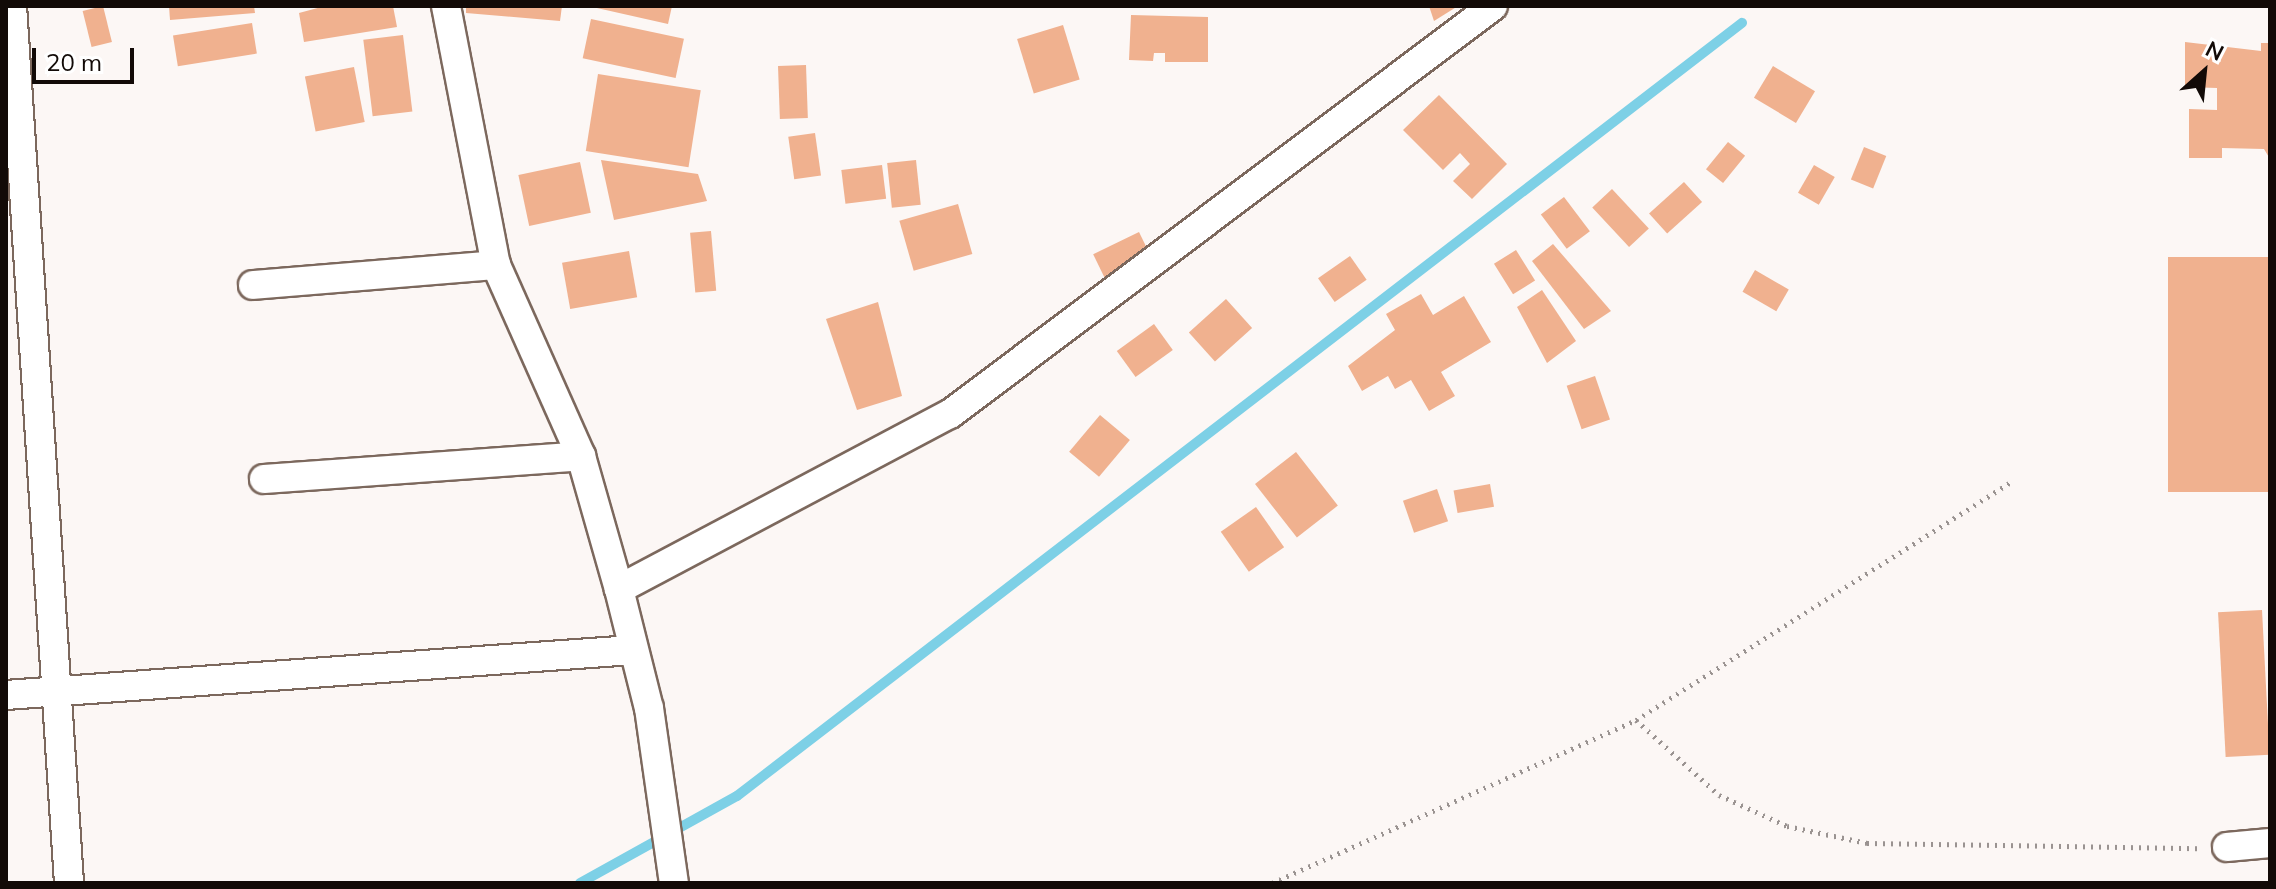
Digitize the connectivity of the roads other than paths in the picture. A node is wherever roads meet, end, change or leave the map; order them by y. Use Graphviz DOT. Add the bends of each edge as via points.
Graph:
graph roads {
  1 [pos="12,6"];
  2 [pos="446,6"];
  3 [pos="1493,6"];
  4 [pos="496,265"];
  5 [pos="253,285"];
  6 [pos="581,456"];
  7 [pos="264,479"];
  8 [pos="619,589"];
  9 [pos="632,650"];
  10 [pos="57,691"];
  11 [pos="6,695"];
  12 [pos="2270,843"];
  13 [pos="2227,847"];
  14 [pos="674,878"];
  15 [pos="69,883"];
  1 -- 10 [label="street"];
  2 -- 4 [label="street"];
  3 -- 8 [label="street" via="950,414"];
  4 -- 5 [label="street"];
  4 -- 6 [label="street"];
  6 -- 7 [label="street"];
  6 -- 8 [label="street"];
  8 -- 9 [label="street"];
  9 -- 10 [label="street"];
  9 -- 14 [label="street"];
  10 -- 11 [label="street"];
  10 -- 15 [label="street"];
  12 -- 13 [label="street"];
}
